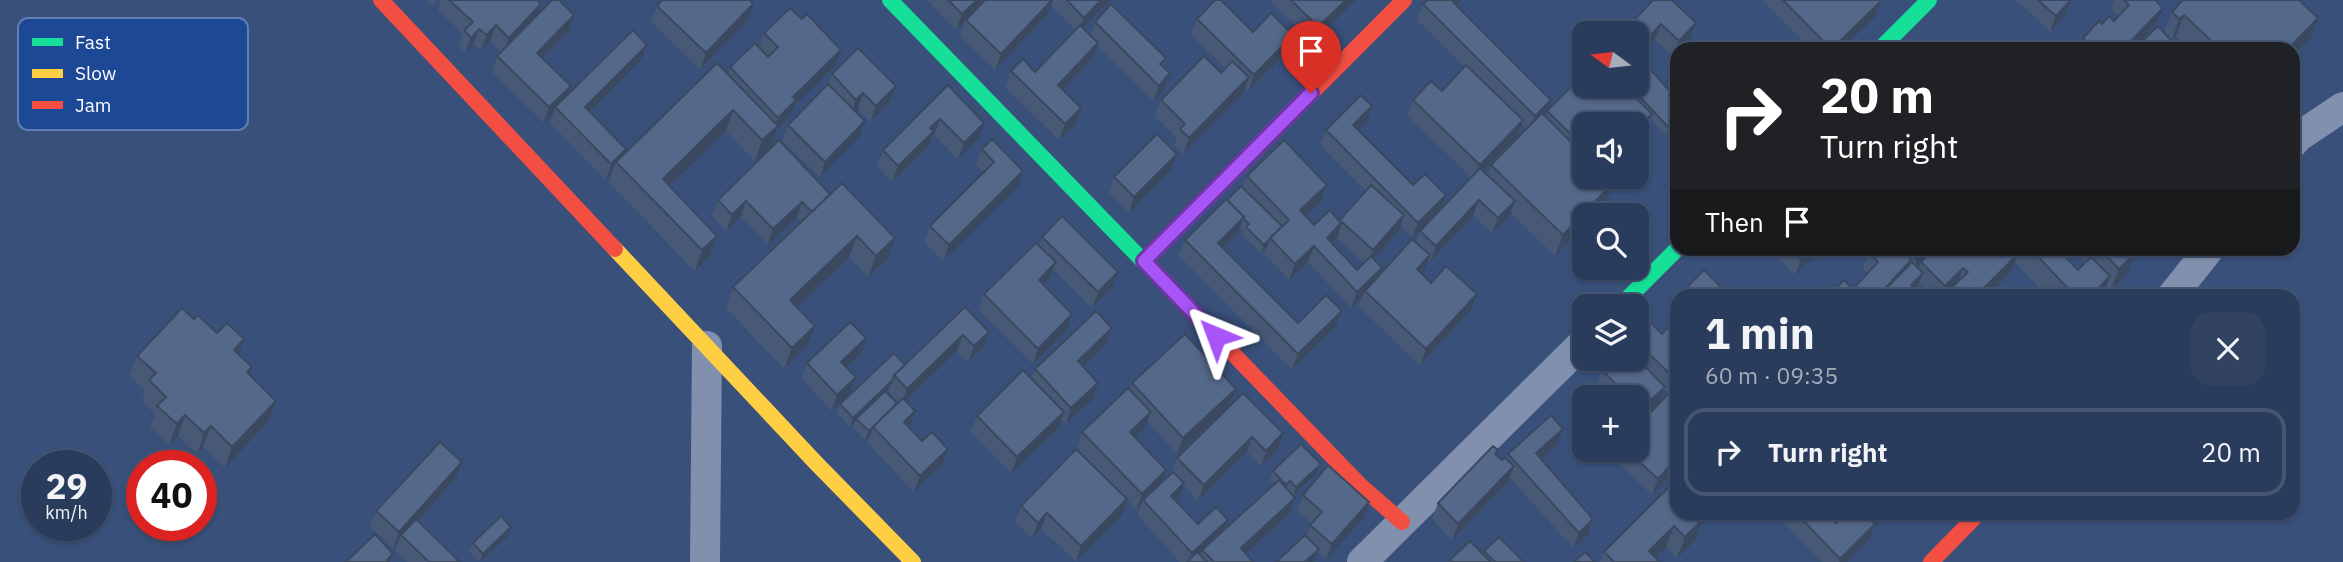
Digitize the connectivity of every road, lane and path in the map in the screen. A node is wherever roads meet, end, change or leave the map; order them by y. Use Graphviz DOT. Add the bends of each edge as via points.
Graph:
graph roads {
  1 [pos="381,0"];
  2 [pos="890,0"];
  3 [pos="1404,0"];
  4 [pos="1929,0"];
  5 [pos="1887,42"];
  6 [pos="2343,107"];
  7 [pos="2300,136"];
  8 [pos="1670,256"];
  9 [pos="2204,256"];
  10 [pos="1144,261"];
  11 [pos="2178,289"];
  12 [pos="1632,294"];
  13 [pos="706,346"];
  14 [pos="1572,354"];
  15 [pos="1972,520"];
  16 [pos="1402,522"];
  17 [pos="705,562"];
  18 [pos="914,562"];
  19 [pos="1362,562"];
  20 [pos="1931,562"];
  1 -- 13 [label="street"];
  2 -- 10 [label="street"];
  3 -- 10 [label="street"];
  4 -- 5 [label="street"];
  6 -- 7 [label="street"];
  8 -- 12 [label="street"];
  9 -- 11 [label="street"];
  10 -- 16 [label="street" via="1361,486"];
  13 -- 17 [label="street"];
  13 -- 18 [label="street"];
  14 -- 16 [label="street"];
  15 -- 20 [label="street"];
  16 -- 19 [label="street"];
}
